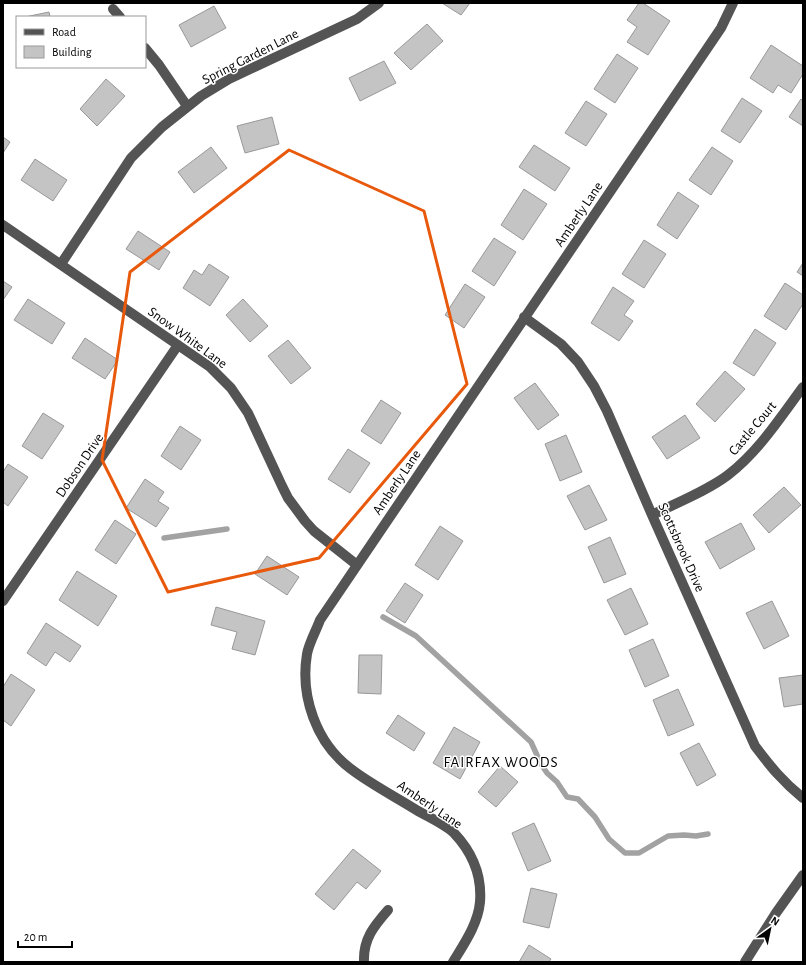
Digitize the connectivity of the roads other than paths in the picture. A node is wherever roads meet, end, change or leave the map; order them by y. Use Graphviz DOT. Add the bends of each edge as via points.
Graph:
graph roads {
  1 [pos="379,3"];
  2 [pos="733,3"];
  3 [pos="113,9"];
  4 [pos="119,16"];
  5 [pos="146,49"];
  6 [pos="188,106"];
  7 [pos="3,225"];
  8 [pos="61,264"];
  9 [pos="524,317"];
  10 [pos="178,345"];
  11 [pos="803,387"];
  12 [pos="652,515"];
  13 [pos="357,565"];
  14 [pos="3,601"];
  15 [pos="803,798"];
  16 [pos="803,874"];
  17 [pos="388,910"];
  18 [pos="364,962"];
  19 [pos="453,962"];
  20 [pos="745,962"];
  1 -- 6 [label="street, Spring Garden Lane" via="357,19 229,79"];
  2 -- 9 [label="street, Amberly Lane" via="721,28"];
  3 -- 4 [label="street"];
  5 -- 6 [label="street"];
  6 -- 8 [label="street, Spring Garden Lane" via="162,127 131,158"];
  7 -- 8 [label="street, Snow White Lane"];
  8 -- 10 [label="street, Snow White Lane"];
  9 -- 12 [label="street, Scottsbrook Drive" via="561,344 578,362 594,386"];
  9 -- 13 [label="street, Amberly Lane"];
  10 -- 13 [label="street, Snow White Lane" via="210,367 231,388 248,412 288,498 314,532"];
  10 -- 14 [label="street, Dobson Drive"];
  11 -- 12 [label="street, Castle Court" via="760,445 728,475"];
  12 -- 15 [label="street, Scottsbrook Drive" via="755,746 774,772"];
  13 -- 19 [label="street, Amberly Lane" via="320,620 308,652 305,675 307,699 315,724 334,753 351,769 453,832 467,849 479,880 480,903 472,929"];
  16 -- 20 [label="street"];
  17 -- 18 [label="street" via="373,926 367,941"];
}
